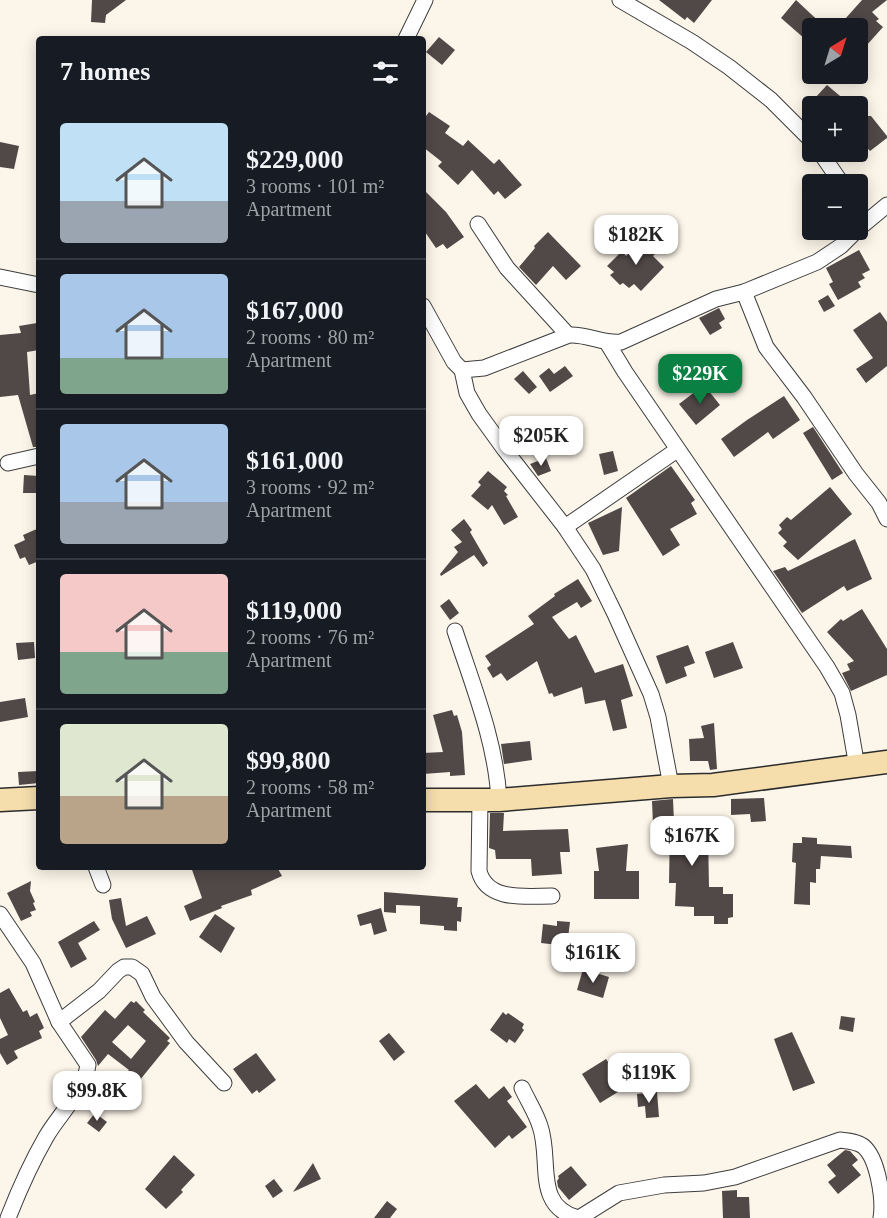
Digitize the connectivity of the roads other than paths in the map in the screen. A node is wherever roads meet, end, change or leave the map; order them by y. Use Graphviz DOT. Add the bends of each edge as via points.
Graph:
graph roads {
  1 [pos="425,0"];
  2 [pos="620,0"];
  3 [pos="407,36"];
  4 [pos="802,131"];
  5 [pos="887,205"];
  6 [pos="868,217"];
  7 [pos="478,224"];
  8 [pos="846,240"];
  9 [pos="0,277"];
  10 [pos="36,284"];
  11 [pos="744,292"];
  12 [pos="426,311"];
  13 [pos="568,335"];
  14 [pos="608,344"];
  15 [pos="462,370"];
  16 [pos="677,450"];
  17 [pos="36,457"];
  18 [pos="8,463"];
  19 [pos="887,519"];
  20 [pos="565,527"];
  21 [pos="455,631"];
  22 [pos="887,762"];
  23 [pos="857,767"];
  24 [pos="671,786"];
  25 [pos="36,798"];
  26 [pos="0,800"];
  27 [pos="426,800"];
  28 [pos="490,800"];
  29 [pos="97,870"];
  30 [pos="103,885"];
  31 [pos="552,896"];
  32 [pos="0,914"];
  33 [pos="59,1022"];
  34 [pos="224,1083"];
  35 [pos="522,1088"];
  36 [pos="8,1218"];
  37 [pos="578,1218"];
  38 [pos="881,1218"];
  1 -- 3 [label="street"];
  2 -- 4 [label="street" via="729,67"];
  5 -- 6 [label="street"];
  7 -- 13 [label="street" via="507,268"];
  8 -- 11 [label="street" via="817,262"];
  9 -- 10 [label="street"];
  11 -- 14 [label="street" via="716,299 621,342"];
  11 -- 19 [label="street" via="766,347"];
  12 -- 15 [label="street"];
  13 -- 14 [label="street"];
  13 -- 15 [label="street" via="484,368"];
  14 -- 16 [label="street"];
  15 -- 20 [label="street" via="467,393 479,414"];
  16 -- 20 [label="street"];
  16 -- 23 [label="street" via="827,667 848,715"];
  17 -- 18 [label="street"];
  20 -- 24 [label="street" via="593,569 651,694"];
  21 -- 28 [label="street" via="498,775"];
  22 -- 23 [label="street"];
  23 -- 24 [label="street" via="713,785"];
  24 -- 28 [label="street"];
  25 -- 26 [label="street"];
  27 -- 28 [label="street"];
  28 -- 31 [label="street" via="481,879 489,888 510,896"];
  29 -- 30 [label="street"];
  32 -- 33 [label="street" via="33,963"];
  33 -- 34 [label="street" via="118,971 132,967 142,974 186,1042"];
  33 -- 36 [label="street" via="88,1065 87,1075 46,1138"];
  35 -- 37 [label="street" via="541,1127 548,1188 554,1205"];
  37 -- 38 [label="street" via="619,1193 735,1177 840,1140 864,1147 872,1162 880,1179"];
}
